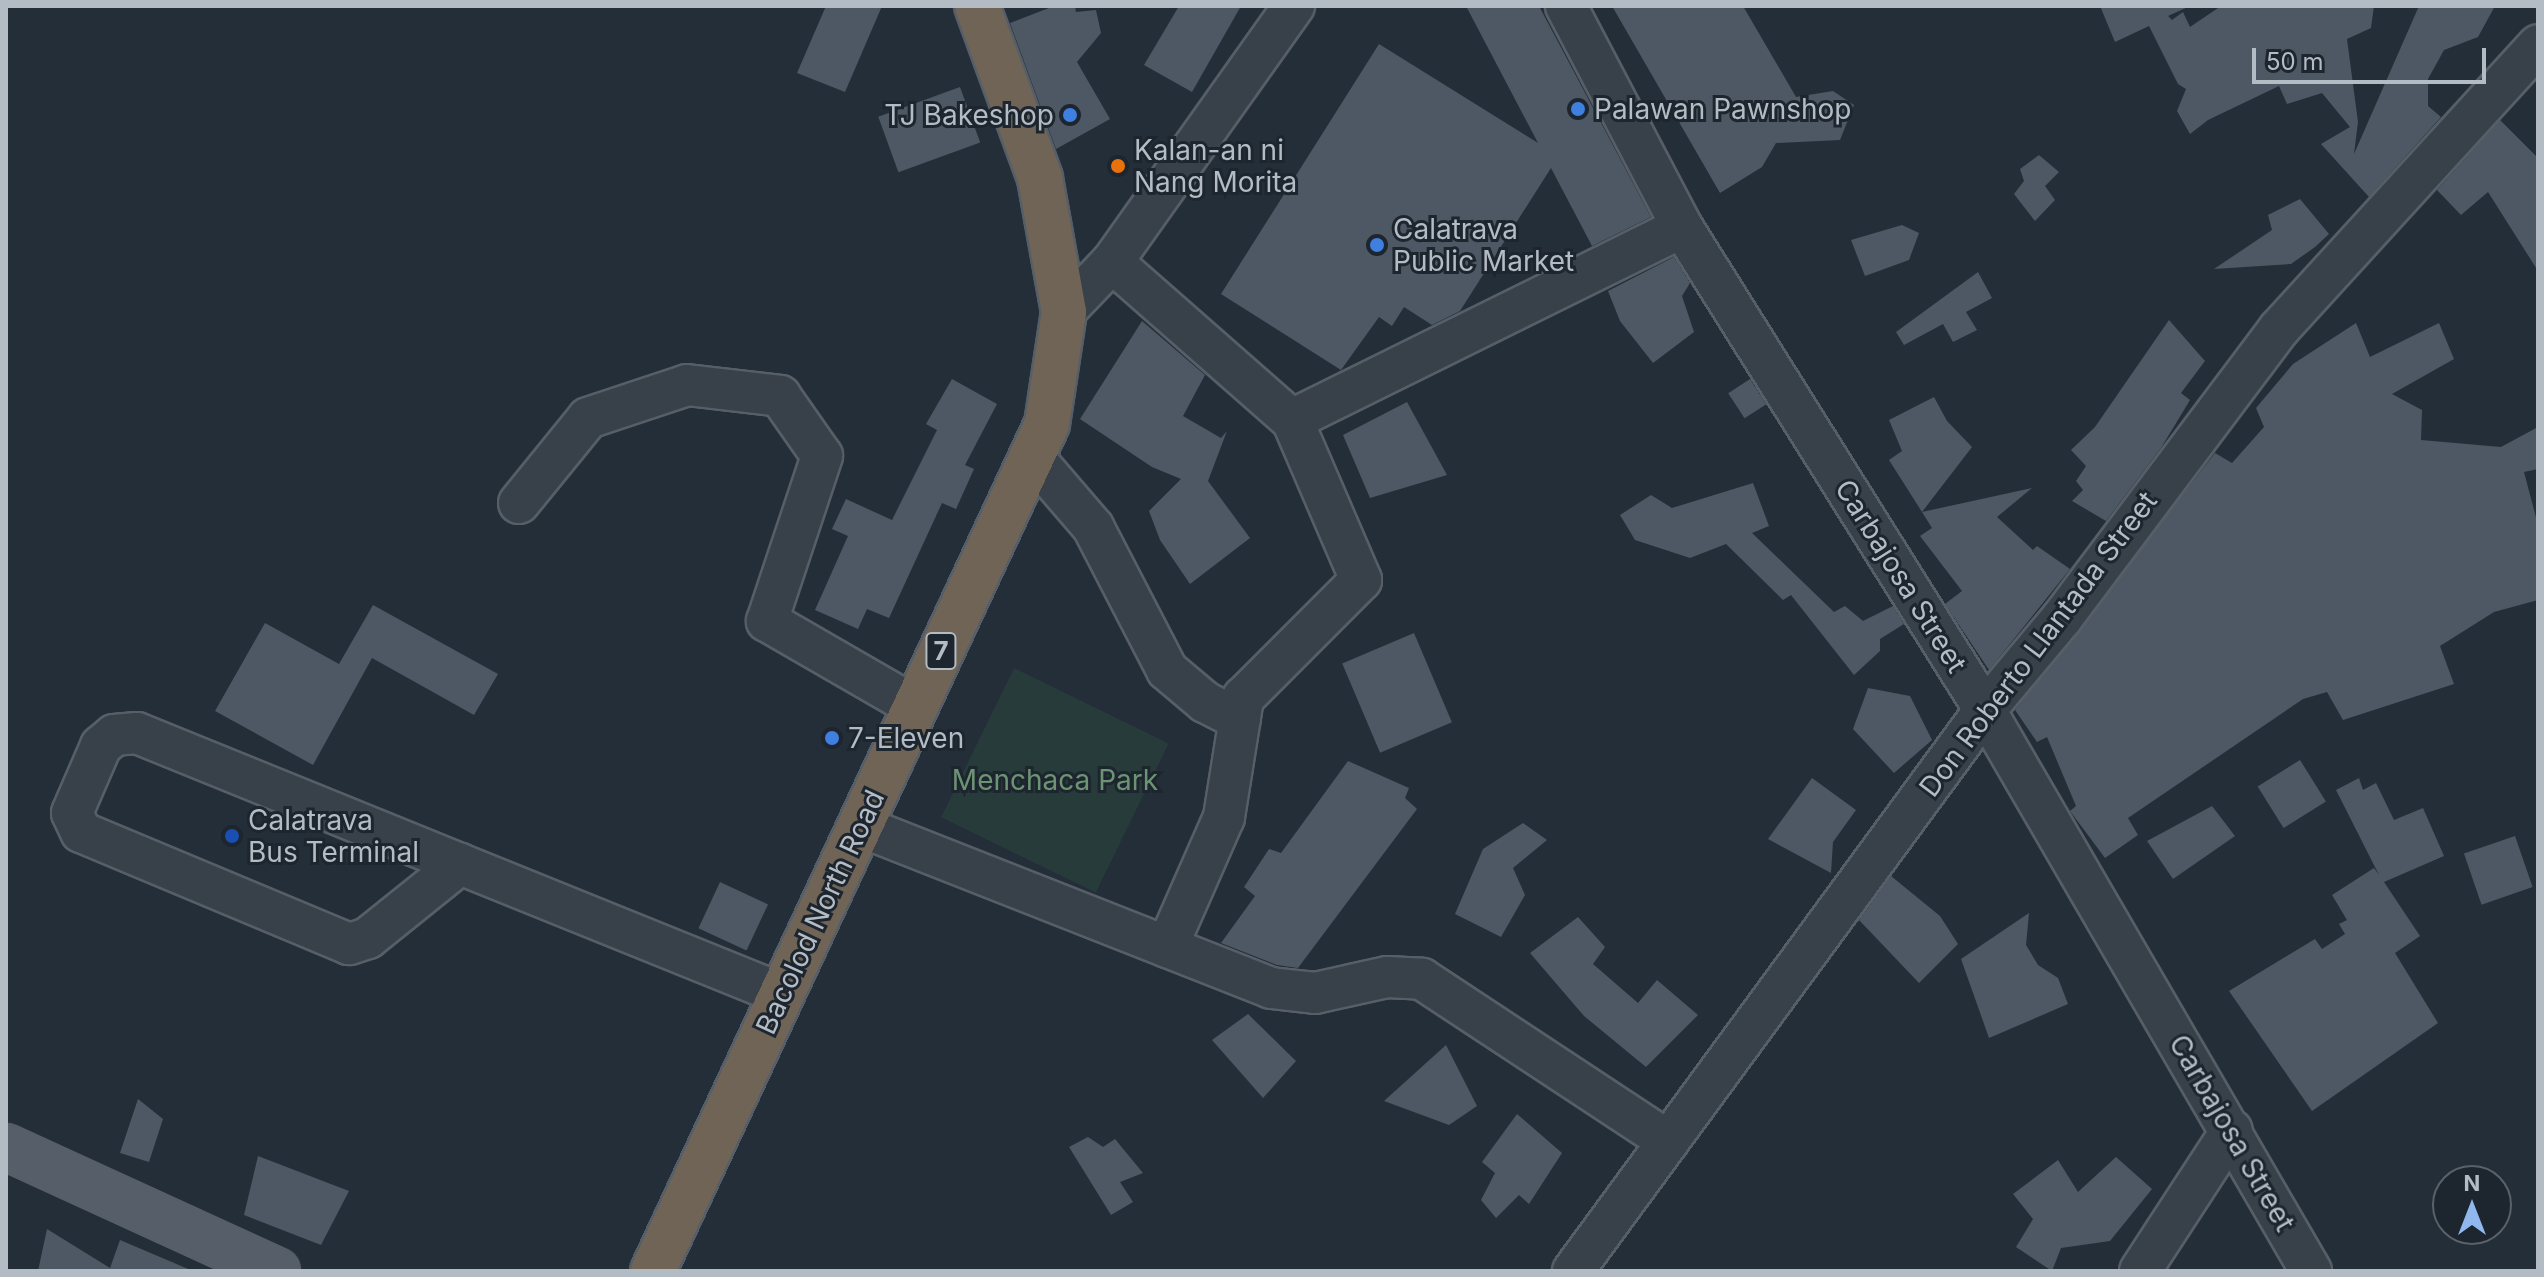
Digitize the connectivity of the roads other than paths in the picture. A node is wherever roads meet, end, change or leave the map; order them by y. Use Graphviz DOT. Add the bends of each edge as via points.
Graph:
graph roads {
  1 [pos="977,6"];
  2 [pos="1294,6"];
  3 [pos="1566,6"];
  4 [pos="2538,45"];
  5 [pos="1682,227"];
  6 [pos="1112,262"];
  7 [pos="1064,312"];
  8 [pos="1292,420"];
  9 [pos="1032,456"];
  10 [pos="519,503"];
  11 [pos="916,707"];
  12 [pos="1985,710"];
  13 [pos="1240,720"];
  14 [pos="860,826"];
  15 [pos="460,864"];
  16 [pos="1167,947"];
  17 [pos="782,994"];
  18 [pos="2232,1130"];
  19 [pos="1668,1141"];
  20 [pos="6,1147"];
  21 [pos="277,1271"];
  22 [pos="653,1271"];
  23 [pos="1573,1271"];
  24 [pos="2140,1271"];
  25 [pos="2311,1271"];
  1 -- 7 [label="highway, Bacolod North Road / 7" via="1040,178"];
  2 -- 6 [label="street"];
  3 -- 5 [label="street, Carbajosa Street"];
  4 -- 12 [label="street, Don Roberto Llantada Street" via="2279,329 2062,618"];
  5 -- 8 [label="street"];
  5 -- 12 [label="street, Carbajosa Street"];
  6 -- 7 [label="street"];
  6 -- 8 [label="street"];
  7 -- 9 [label="highway, Bacolod North Road / 7" via="1047,424"];
  8 -- 13 [label="street" via="1361,580 1243,698"];
  9 -- 11 [label="highway, Bacolod North Road / 7"];
  9 -- 13 [label="street" via="1093,527 1167,670 1205,702"];
  10 -- 11 [label="street" via="588,418 687,385 780,396 822,456 767,621"];
  11 -- 14 [label="highway, Bacolod North Road / 7"];
  12 -- 18 [label="street, Carbajosa Street"];
  12 -- 19 [label="street, Don Roberto Llantada Street"];
  13 -- 16 [label="street" via="1224,817"];
  14 -- 16 [label="street"];
  14 -- 17 [label="highway, Bacolod North Road / 7"];
  15 -- 15 [label="street" via="137,733 114,735 101,746 72,813 81,832 349,944 368,938"];
  15 -- 17 [label="street"];
  16 -- 19 [label="street" via="1271,988 1315,993 1387,977 1422,979"];
  17 -- 22 [label="highway, Bacolod North Road / 7"];
  18 -- 24 [label="street"];
  18 -- 25 [label="street, Carbajosa Street"];
  19 -- 23 [label="street, Don Roberto Llantada Street"];
  20 -- 21 [label="main road"];
}
